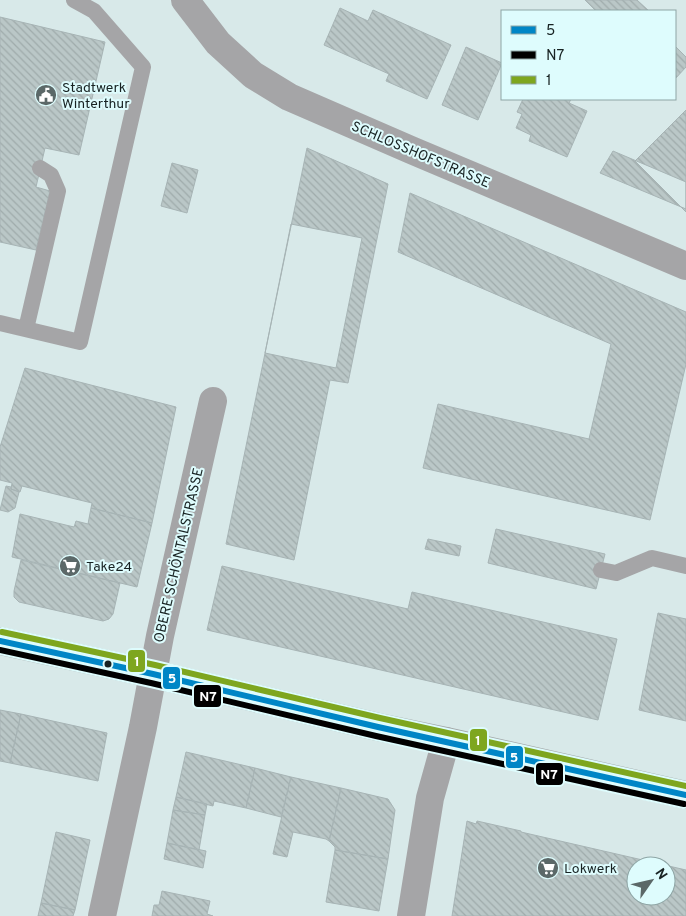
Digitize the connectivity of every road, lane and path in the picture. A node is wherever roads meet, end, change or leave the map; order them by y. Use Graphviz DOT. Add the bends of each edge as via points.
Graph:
graph roads {
  1 [pos="74,0"];
  2 [pos="185,0"];
  3 [pos="40,168"];
  4 [pos="686,266"];
  5 [pos="0,323"];
  6 [pos="26,329"];
  7 [pos="213,401"];
  8 [pos="686,566"];
  9 [pos="601,570"];
  10 [pos="0,641"];
  11 [pos="153,674"];
  12 [pos="446,740"];
  13 [pos="686,795"];
  14 [pos="102,916"];
  15 [pos="411,916"];
  1 -- 6 [label="lane" via="94,11 143,66 80,342"];
  2 -- 4 [label="street, SCHLOSSHOFSTRASSE" via="218,43 253,74 289,97"];
  3 -- 6 [label="lane" via="51,175 58,191"];
  5 -- 6 [label="lane"];
  7 -- 11 [label="street, OBERE SCHÖNTALSTRASSE"];
  8 -- 9 [label="lane" via="652,558 616,573"];
  10 -- 11 [label="main road"];
  11 -- 12 [label="main road"];
  11 -- 14 [label="street, OBERE SCHÖNTALSTRASSE"];
  12 -- 13 [label="main road"];
  12 -- 15 [label="street" via="430,798"];
}
